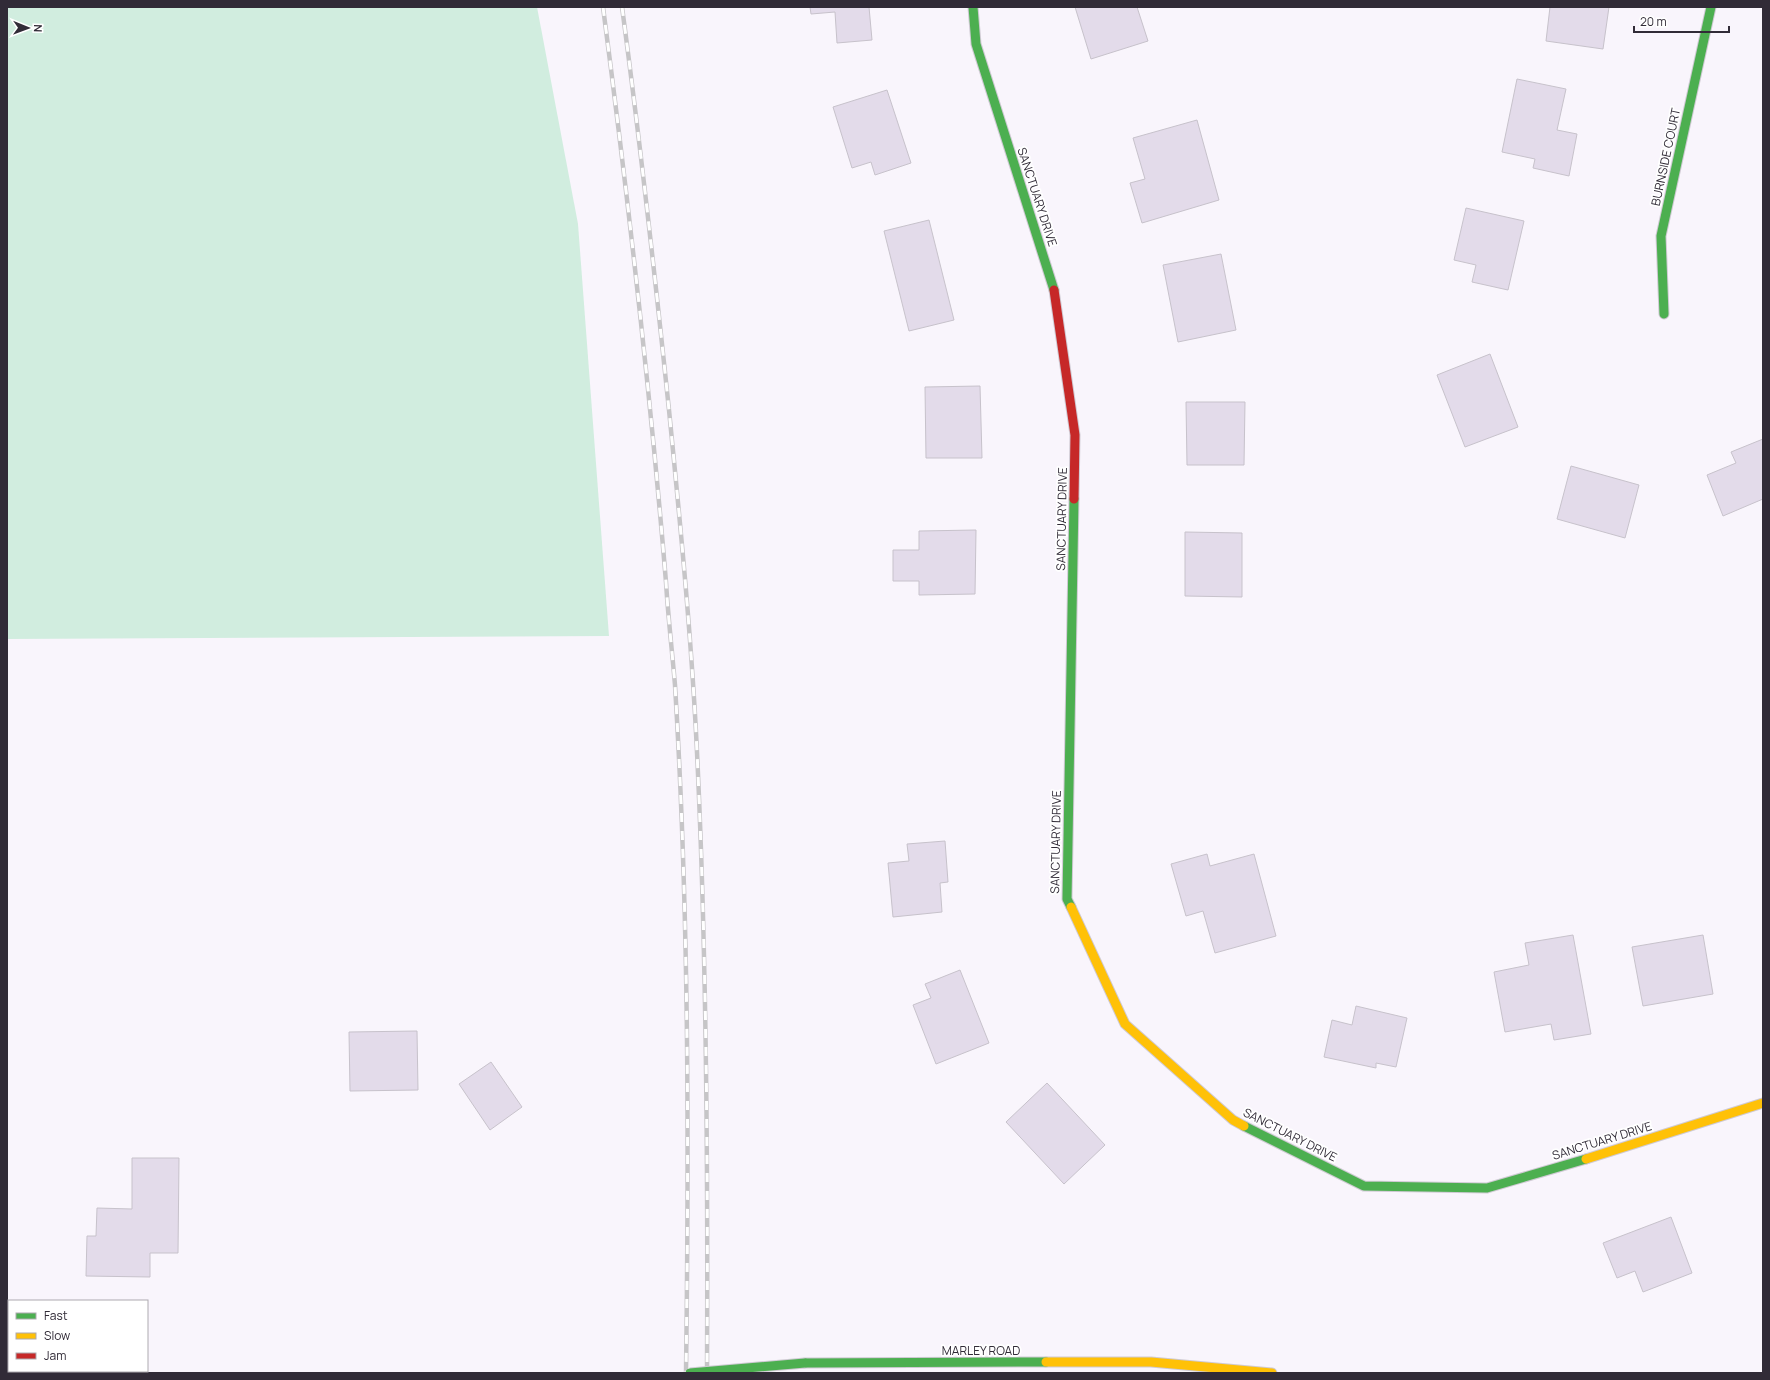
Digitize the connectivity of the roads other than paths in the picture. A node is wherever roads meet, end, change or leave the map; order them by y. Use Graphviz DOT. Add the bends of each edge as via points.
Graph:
graph roads {
  1 [pos="973,7"];
  2 [pos="1711,7"];
  3 [pos="1664,314"];
  4 [pos="1763,1103"];
  5 [pos="690,1373"];
  6 [pos="1272,1373"];
  1 -- 4 [label="street, SANCTUARY DRIVE" via="976,44 1056,298 1075,435 1067,899 1125,1024 1233,1120 1364,1186 1487,1188 1624,1148"];
  2 -- 3 [label="street, BURNSIDE COURT" via="1661,236"];
  5 -- 6 [label="street, MARLEY ROAD, bridge" via="805,1363 1151,1362"];
}
